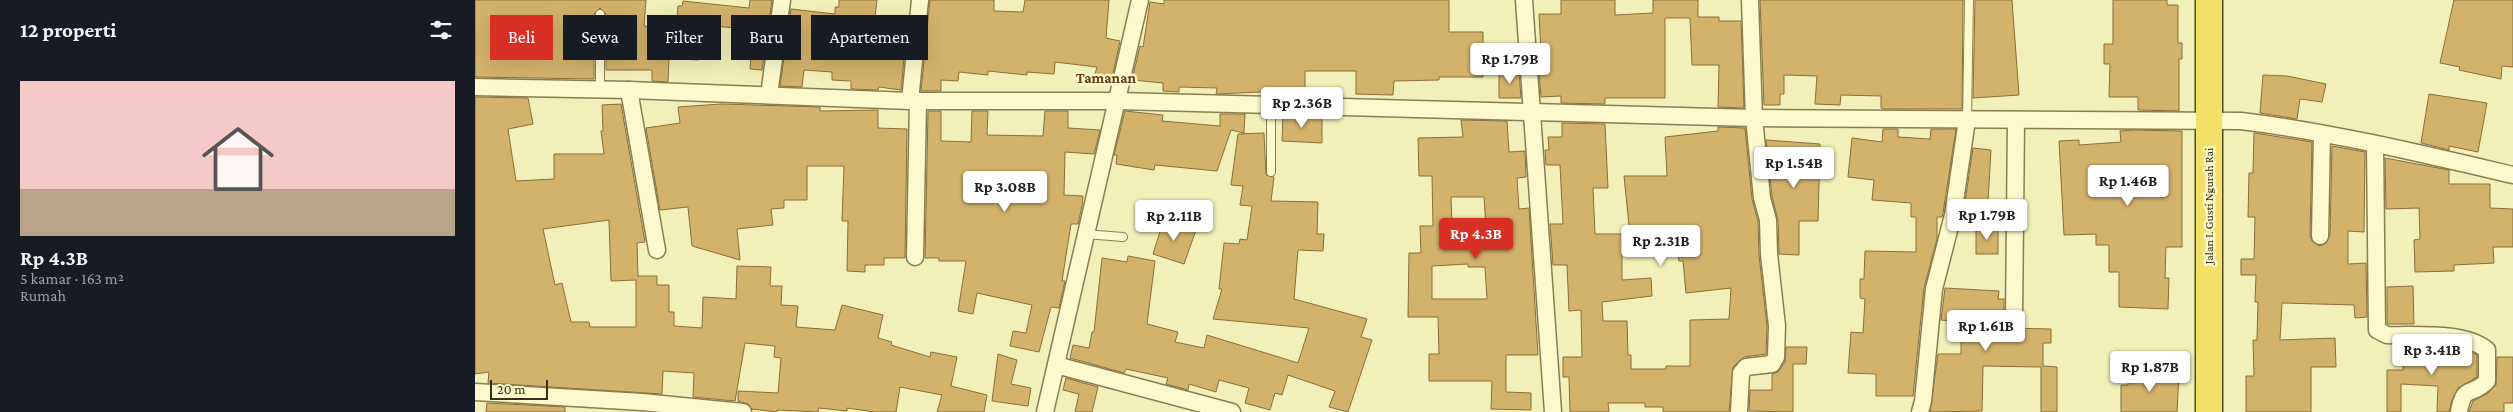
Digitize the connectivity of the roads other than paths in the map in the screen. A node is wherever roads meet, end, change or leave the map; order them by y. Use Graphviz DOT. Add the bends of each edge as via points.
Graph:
graph roads {
  1 [pos="782,0"];
  2 [pos="920,0"];
  3 [pos="1140,0"];
  4 [pos="1524,0"];
  5 [pos="1749,0"];
  6 [pos="1969,0"];
  7 [pos="2209,0"];
  8 [pos="600,14"];
  9 [pos="475,87"];
  10 [pos="600,89"];
  11 [pos="629,90"];
  12 [pos="769,95"];
  13 [pos="914,101"];
  14 [pos="1118,101"];
  15 [pos="1271,106"];
  16 [pos="1533,114"];
  17 [pos="1754,118"];
  18 [pos="1967,120"];
  19 [pos="2016,120"];
  20 [pos="2209,120"];
  21 [pos="2322,134"];
  22 [pos="2375,144"];
  23 [pos="1271,172"];
  24 [pos="2513,175"];
  25 [pos="1085,234"];
  26 [pos="2320,236"];
  27 [pos="1123,237"];
  28 [pos="657,250"];
  29 [pos="915,257"];
  30 [pos="2014,319"];
  31 [pos="1056,365"];
  32 [pos="475,392"];
  33 [pos="743,412"];
  34 [pos="1045,412"];
  35 [pos="1232,412"];
  36 [pos="1553,412"];
  37 [pos="1739,412"];
  38 [pos="1920,412"];
  39 [pos="2209,412"];
  40 [pos="2459,412"];
  1 -- 12 [label="street"];
  2 -- 13 [label="street"];
  3 -- 14 [label="street"];
  4 -- 16 [label="street"];
  5 -- 17 [label="street"];
  6 -- 18 [label="lane"];
  7 -- 20 [label="highway, Jalan I. Gusti Ngurah Rai"];
  8 -- 10 [label="lane"];
  9 -- 10 [label="street"];
  10 -- 11 [label="street"];
  11 -- 12 [label="street"];
  11 -- 28 [label="street"];
  12 -- 13 [label="street"];
  13 -- 14 [label="street"];
  13 -- 29 [label="street"];
  14 -- 15 [label="street"];
  14 -- 25 [label="street"];
  15 -- 16 [label="street"];
  15 -- 23 [label="lane"];
  16 -- 17 [label="street"];
  16 -- 36 [label="street"];
  17 -- 18 [label="street"];
  17 -- 37 [label="street" via="1762,198 1768,220 1777,326 1776,357 1772,364 1746,367 1741,373"];
  18 -- 19 [label="street"];
  18 -- 38 [label="street" via="1953,215 1934,289"];
  19 -- 20 [label="street"];
  19 -- 30 [label="street"];
  20 -- 21 [label="street" via="2273,125"];
  20 -- 39 [label="highway, Jalan I. Gusti Ngurah Rai"];
  21 -- 22 [label="street"];
  21 -- 26 [label="street"];
  22 -- 24 [label="street"];
  22 -- 40 [label="street" via="2377,330 2387,335 2457,337 2479,343 2487,350 2487,381 2479,390 2466,392"];
  25 -- 27 [label="lane"];
  25 -- 31 [label="street"];
  31 -- 34 [label="street"];
  31 -- 35 [label="street"];
  32 -- 33 [label="street"];
}
